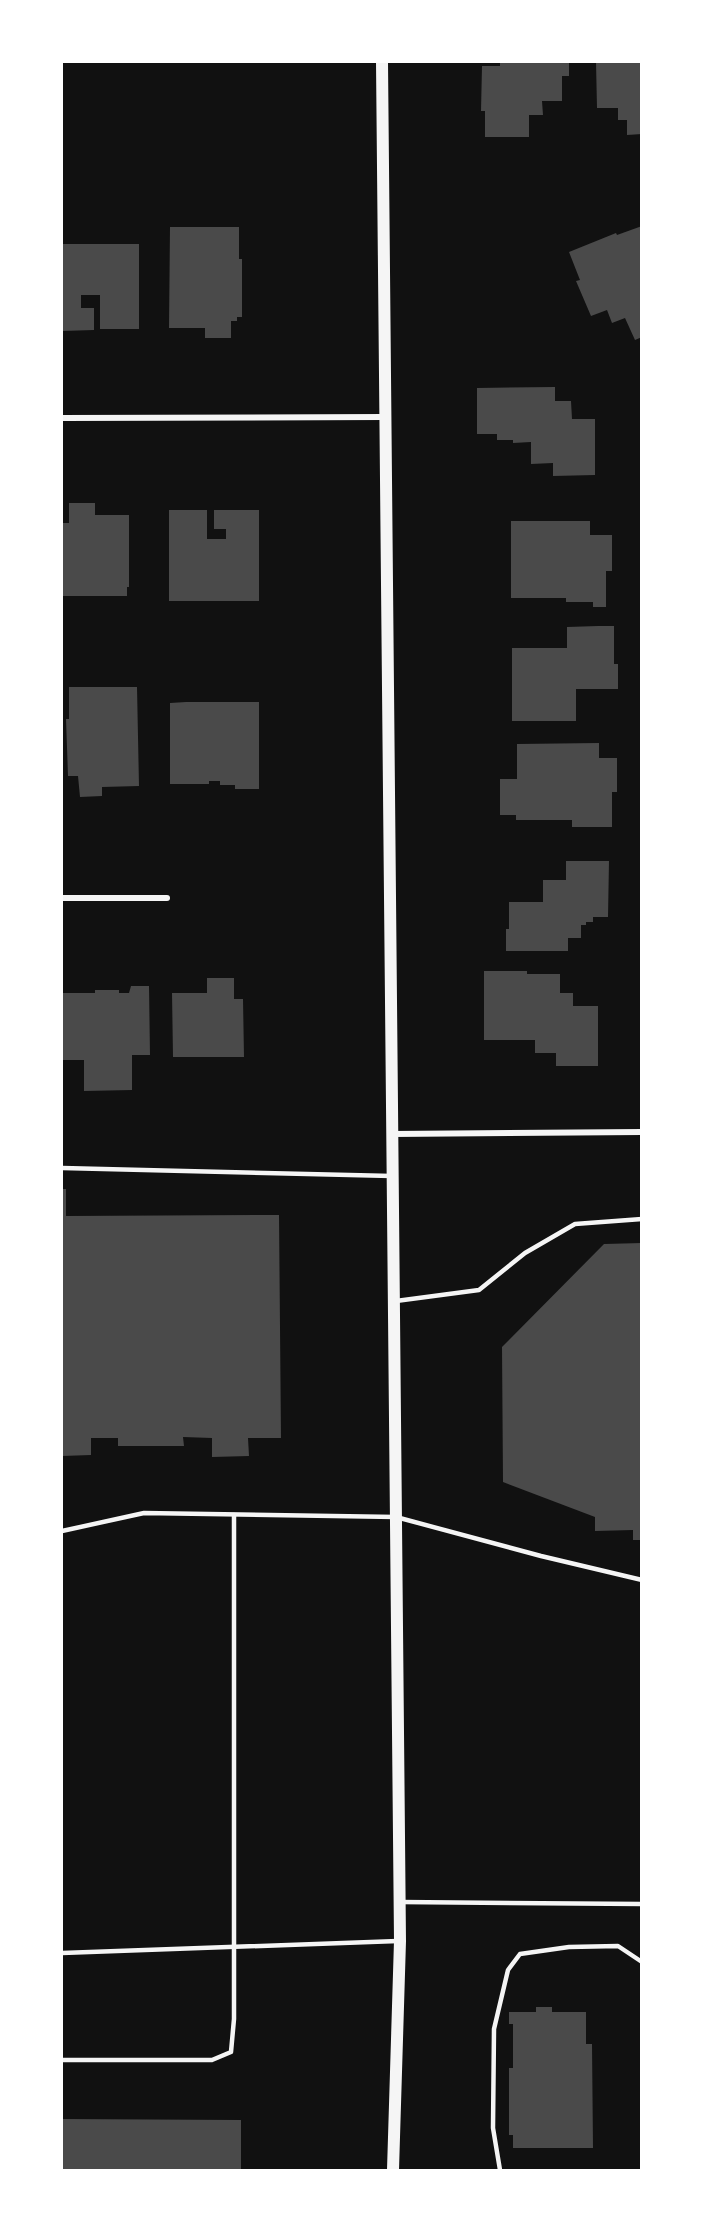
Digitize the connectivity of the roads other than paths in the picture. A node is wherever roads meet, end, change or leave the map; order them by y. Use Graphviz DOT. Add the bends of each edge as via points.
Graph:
graph roads {
  1 [pos="382,62"];
  2 [pos="386,417"];
  3 [pos="62,418"];
  4 [pos="62,898"];
  5 [pos="167,898"];
  6 [pos="642,1131"];
  7 [pos="392,1134"];
  8 [pos="62,1168"];
  9 [pos="392,1176"];
  10 [pos="642,1219"];
  11 [pos="394,1301"];
  12 [pos="234,1515"];
  13 [pos="396,1516"];
  14 [pos="62,1531"];
  15 [pos="642,1580"];
  16 [pos="400,1902"];
  17 [pos="642,1904"];
  18 [pos="400,1941"];
  19 [pos="234,1947"];
  20 [pos="62,1953"];
  21 [pos="642,1962"];
  22 [pos="62,2060"];
  23 [pos="393,2170"];
  24 [pos="500,2170"];
  1 -- 2 [label="main road"];
  2 -- 3 [label="street"];
  2 -- 7 [label="main road"];
  4 -- 5 [label="street"];
  6 -- 7 [label="street"];
  7 -- 9 [label="main road"];
  8 -- 9 [label="lane"];
  9 -- 11 [label="main road"];
  10 -- 11 [label="lane" via="575,1224 525,1253 479,1290"];
  11 -- 13 [label="main road"];
  12 -- 13 [label="lane"];
  12 -- 14 [label="lane" via="144,1514"];
  12 -- 19 [label="lane"];
  13 -- 15 [label="lane"];
  13 -- 16 [label="main road"];
  16 -- 17 [label="lane"];
  16 -- 18 [label="main road"];
  18 -- 19 [label="lane"];
  18 -- 23 [label="main road"];
  19 -- 20 [label="lane"];
  19 -- 22 [label="lane" via="231,2052 212,2061"];
  21 -- 24 [label="lane" via="618,1946 569,1947 520,1954 508,1970 494,2029 493,2128"];
}
